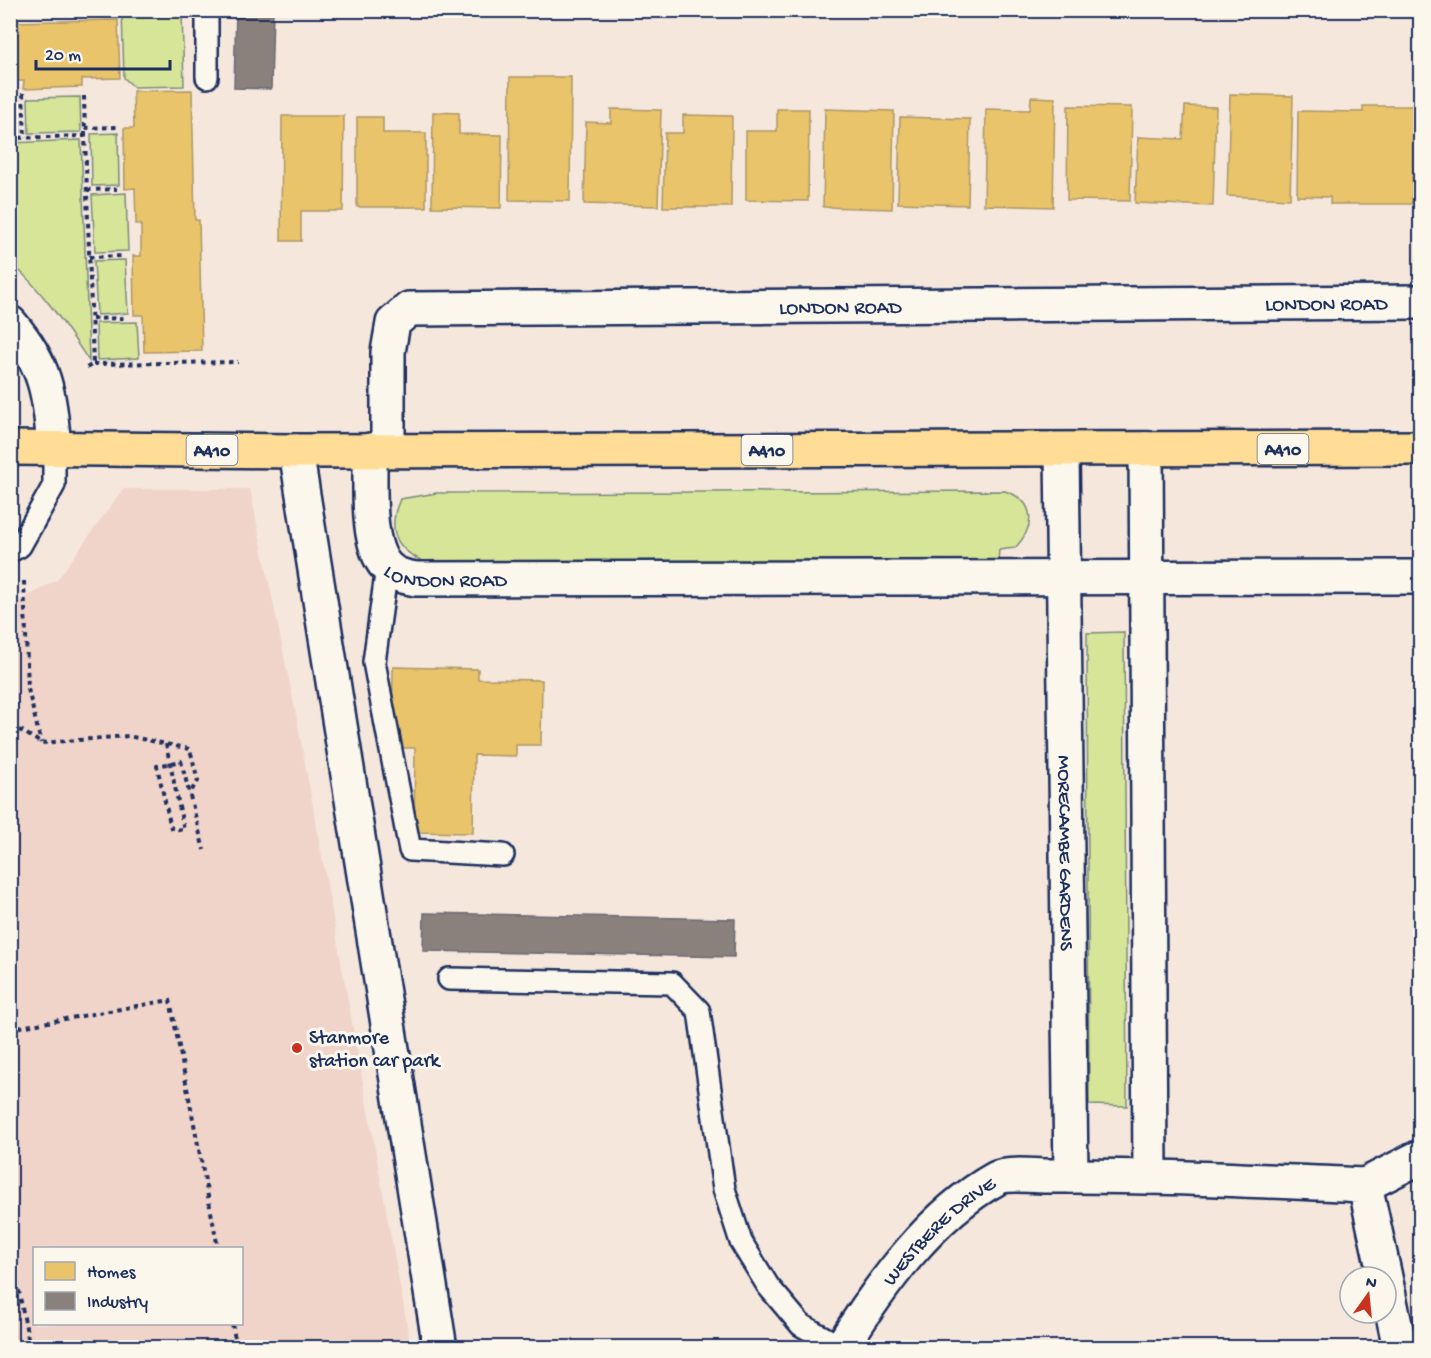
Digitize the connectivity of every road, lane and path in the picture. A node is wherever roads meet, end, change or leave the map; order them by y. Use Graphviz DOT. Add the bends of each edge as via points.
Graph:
graph roads {
  1 [pos="207,10"];
  2 [pos="207,77"];
  3 [pos="23,93"];
  4 [pos="84,96"];
  5 [pos="119,127"];
  6 [pos="85,128"];
  7 [pos="85,136"];
  8 [pos="10,138"];
  9 [pos="25,138"];
  10 [pos="117,189"];
  11 [pos="87,190"];
  12 [pos="124,256"];
  13 [pos="90,257"];
  14 [pos="1420,302"];
  15 [pos="125,318"];
  16 [pos="92,320"];
  17 [pos="10,323"];
  18 [pos="238,362"];
  19 [pos="93,364"];
  20 [pos="82,371"];
  21 [pos="54,447"];
  22 [pos="10,448"];
  23 [pos="1420,448"];
  24 [pos="379,449"];
  25 [pos="1146,449"];
  26 [pos="296,451"];
  27 [pos="1062,451"];
  28 [pos="10,551"];
  29 [pos="387,567"];
  30 [pos="1064,577"];
  31 [pos="1147,577"];
  32 [pos="1420,577"];
  33 [pos="26,606"];
  34 [pos="10,729"];
  35 [pos="41,744"];
  36 [pos="166,744"];
  37 [pos="189,794"];
  38 [pos="204,850"];
  39 [pos="503,855"];
  40 [pos="449,979"];
  41 [pos="10,1029"];
  42 [pos="1420,1157"];
  43 [pos="1071,1176"];
  44 [pos="1150,1177"];
  45 [pos="1365,1185"];
  46 [pos="10,1246"];
  47 [pos="218,1247"];
  48 [pos="1382,1265"];
  49 [pos="232,1325"];
  50 [pos="1395,1325"];
  51 [pos="30,1347"];
  52 [pos="237,1347"];
  53 [pos="440,1347"];
  54 [pos="841,1347"];
  55 [pos="1400,1347"];
  1 -- 2 [label="lane"];
  3 -- 9 [label="path"];
  4 -- 6 [label="path"];
  5 -- 6 [label="path"];
  6 -- 7 [label="path"];
  7 -- 9 [label="path"];
  7 -- 11 [label="path"];
  8 -- 9 [label="path"];
  10 -- 11 [label="path"];
  11 -- 13 [label="path"];
  12 -- 13 [label="path"];
  13 -- 16 [label="path"];
  14 -- 24 [label="street, LONDON ROAD" via="409,309 393,323"];
  15 -- 16 [label="path"];
  16 -- 19 [label="path"];
  17 -- 21 [label="street" via="41,367 50,395"];
  18 -- 19 [label="path"];
  19 -- 20 [label="path"];
  21 -- 22 [label="main road, A410"];
  21 -- 26 [label="main road, A410"];
  21 -- 28 [label="lane" via="54,485 20,546"];
  23 -- 25 [label="main road, A410"];
  24 -- 26 [label="main road, A410"];
  24 -- 27 [label="main road, A410"];
  24 -- 29 [label="street, LONDON ROAD" via="373,537"];
  25 -- 27 [label="main road, A410"];
  25 -- 31 [label="street"];
  26 -- 53 [label="street"];
  27 -- 30 [label="street, MORECAMBE GARDENS"];
  29 -- 30 [label="street, LONDON ROAD" via="416,579"];
  29 -- 39 [label="lane" via="374,662 410,850"];
  30 -- 31 [label="street, LONDON ROAD"];
  30 -- 43 [label="street, MORECAMBE GARDENS"];
  31 -- 32 [label="street, LONDON ROAD"];
  31 -- 44 [label="street"];
  33 -- 35 [label="path" via="28,689"];
  34 -- 35 [label="path" via="22,731"];
  35 -- 36 [label="path" via="128,736"];
  36 -- 37 [label="path" via="190,749 198,781"];
  36 -- 37 [label="path" via="168,754 170,765 172,776 184,830 171,828 157,766 165,764 173,762 181,761"];
  37 -- 38 [label="path"];
  40 -- 54 [label="lane" via="672,983 699,1011 724,1189 741,1242 768,1286 801,1325"];
  41 -- 47 [label="path" via="170,1000"];
  42 -- 45 [label="street"];
  43 -- 44 [label="street"];
  43 -- 54 [label="street, WESTBERE DRIVE" via="999,1176 956,1207 906,1256"];
  44 -- 45 [label="street"];
  45 -- 48 [label="street"];
  46 -- 51 [label="path"];
  49 -- 52 [label="path"];
  50 -- 55 [label="street"];
}
